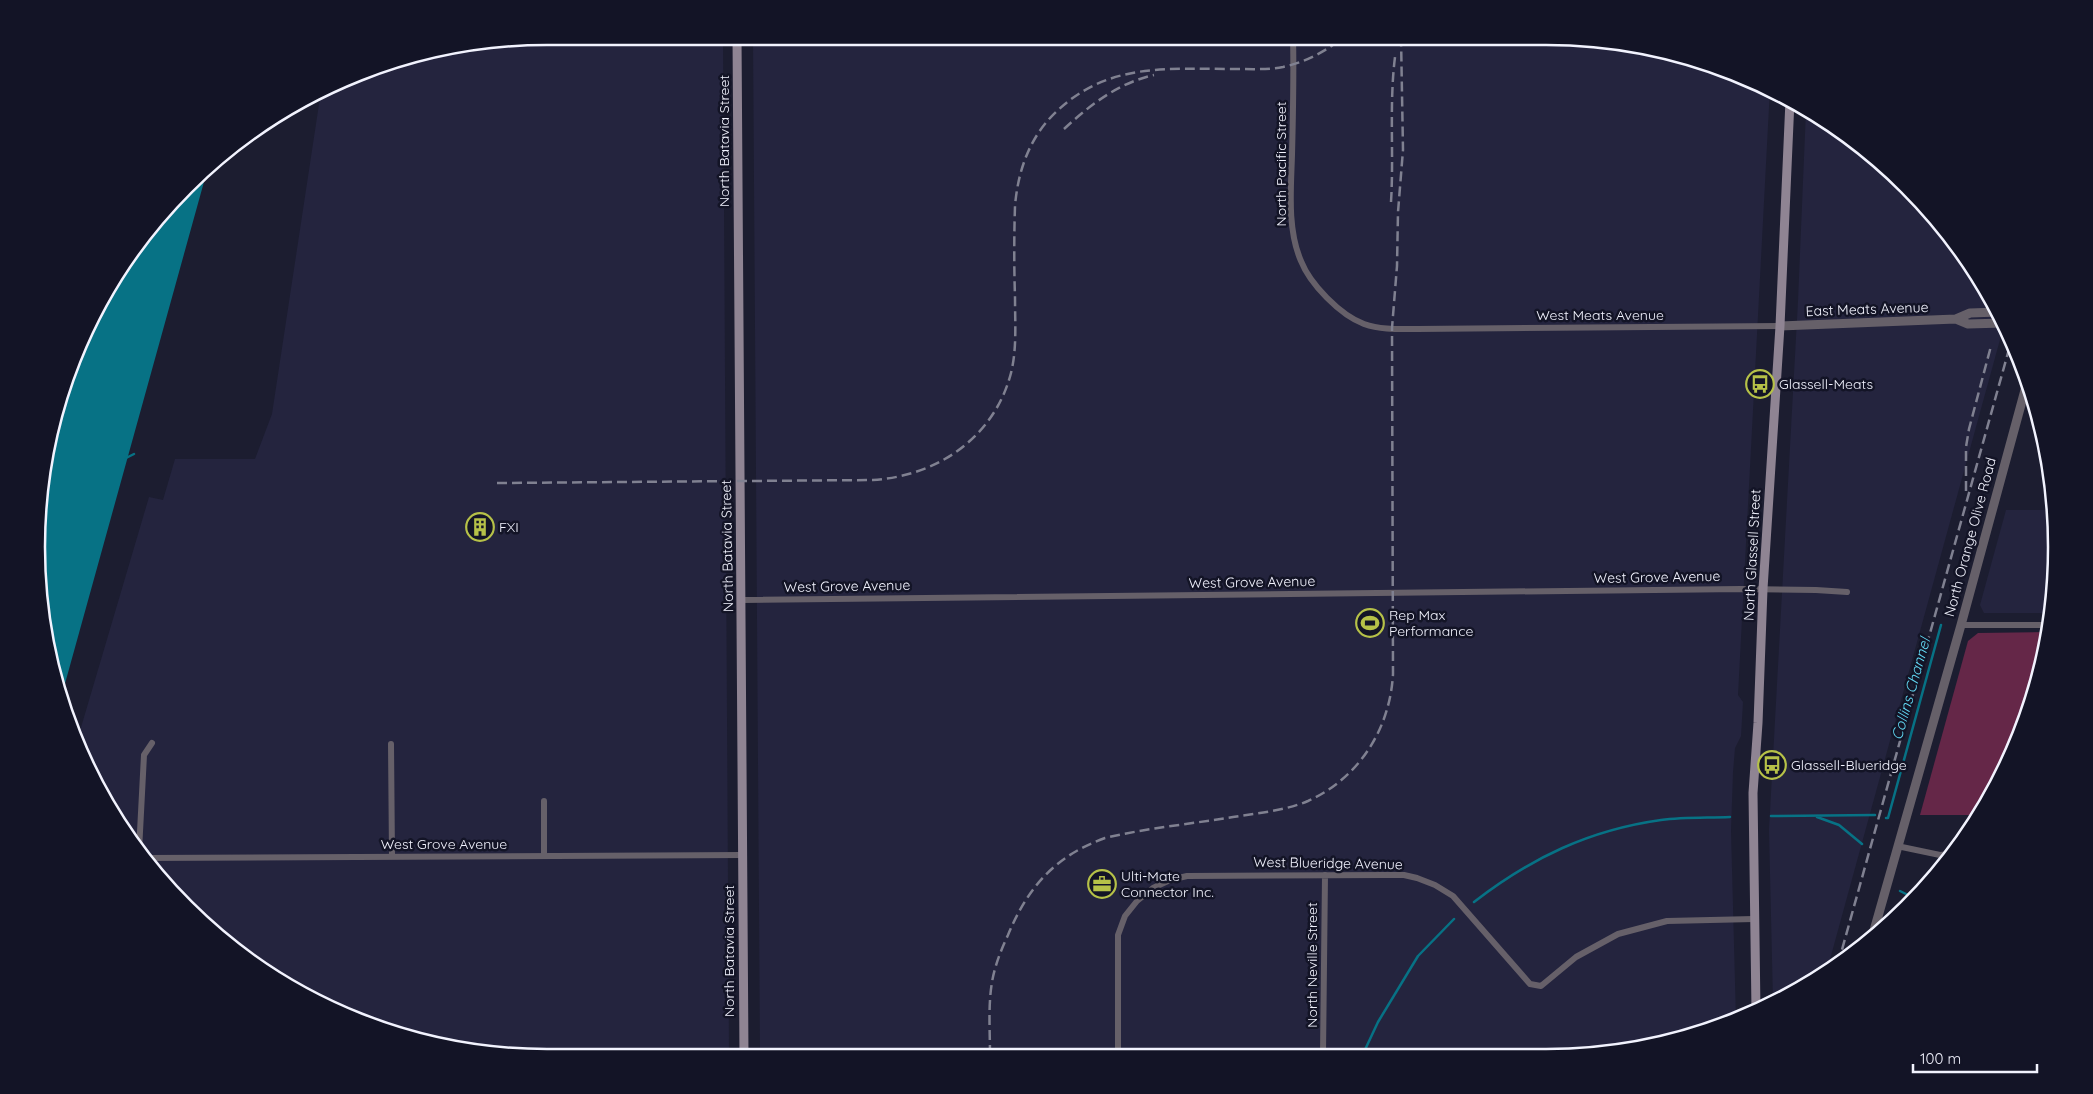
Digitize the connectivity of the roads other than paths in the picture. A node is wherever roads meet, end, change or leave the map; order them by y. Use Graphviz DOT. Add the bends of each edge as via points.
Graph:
graph roads {
  1 [pos="738,45"];
  2 [pos="1293,45"];
  3 [pos="1790,108"];
  4 [pos="1989,312"];
  5 [pos="1956,319"];
  6 [pos="1995,324"];
  7 [pos="1780,326"];
  8 [pos="1421,328"];
  9 [pos="2024,395"];
  10 [pos="1763,589"];
  11 [pos="1847,592"];
  12 [pos="742,600"];
  13 [pos="1961,624"];
  14 [pos="2042,625"];
  15 [pos="152,743"];
  16 [pos="391,744"];
  17 [pos="544,801"];
  18 [pos="140,840"];
  19 [pos="1898,846"];
  20 [pos="743,854"];
  21 [pos="1943,854"];
  22 [pos="544,856"];
  23 [pos="392,857"];
  24 [pos="153,858"];
  25 [pos="1325,875"];
  26 [pos="1754,918"];
  27 [pos="1875,925"];
  28 [pos="1756,1003"];
  29 [pos="744,1049"];
  30 [pos="1118,1049"];
  31 [pos="1323,1049"];
  1 -- 12 [label="main road, North Batavia Street"];
  2 -- 8 [label="street, North Pacific Street" via="1291,198 1293,231 1300,260 1328,301 1363,324 1382,328"];
  3 -- 7 [label="main road, North Glassell Street"];
  4 -- 5 [label="street, East Meats Avenue" via="1970,313"];
  5 -- 6 [label="street, East Meats Avenue" via="1968,324"];
  5 -- 7 [label="street, East Meats Avenue"];
  7 -- 8 [label="street, West Meats Avenue"];
  7 -- 10 [label="main road, North Glassell Street"];
  9 -- 13 [label="street, North Orange Olive Road"];
  10 -- 11 [label="street, West Grove Avenue"];
  10 -- 12 [label="street, West Grove Avenue"];
  10 -- 26 [label="main road, North Glassell Street" via="1753,793"];
  12 -- 20 [label="main road, North Batavia Street"];
  13 -- 14 [label="street"];
  13 -- 19 [label="street, North Orange Olive Road"];
  15 -- 18 [label="street" via="144,755"];
  16 -- 23 [label="street"];
  17 -- 22 [label="street"];
  19 -- 21 [label="street"];
  19 -- 27 [label="street, North Orange Olive Road"];
  20 -- 22 [label="street, West Grove Avenue"];
  20 -- 29 [label="main road, North Batavia Street"];
  22 -- 23 [label="street, West Grove Avenue"];
  23 -- 24 [label="street, West Grove Avenue"];
  25 -- 26 [label="street, West Blueridge Avenue" via="1404,875 1435,885 1452,896 1530,984 1536,986 1541,986 1576,957 1618,934 1667,921"];
  25 -- 30 [label="street, West Blueridge Avenue" via="1187,876 1170,880 1136,901 1118,934"];
  25 -- 31 [label="street, North Neville Street"];
  26 -- 28 [label="main road, North Glassell Street"];
}
